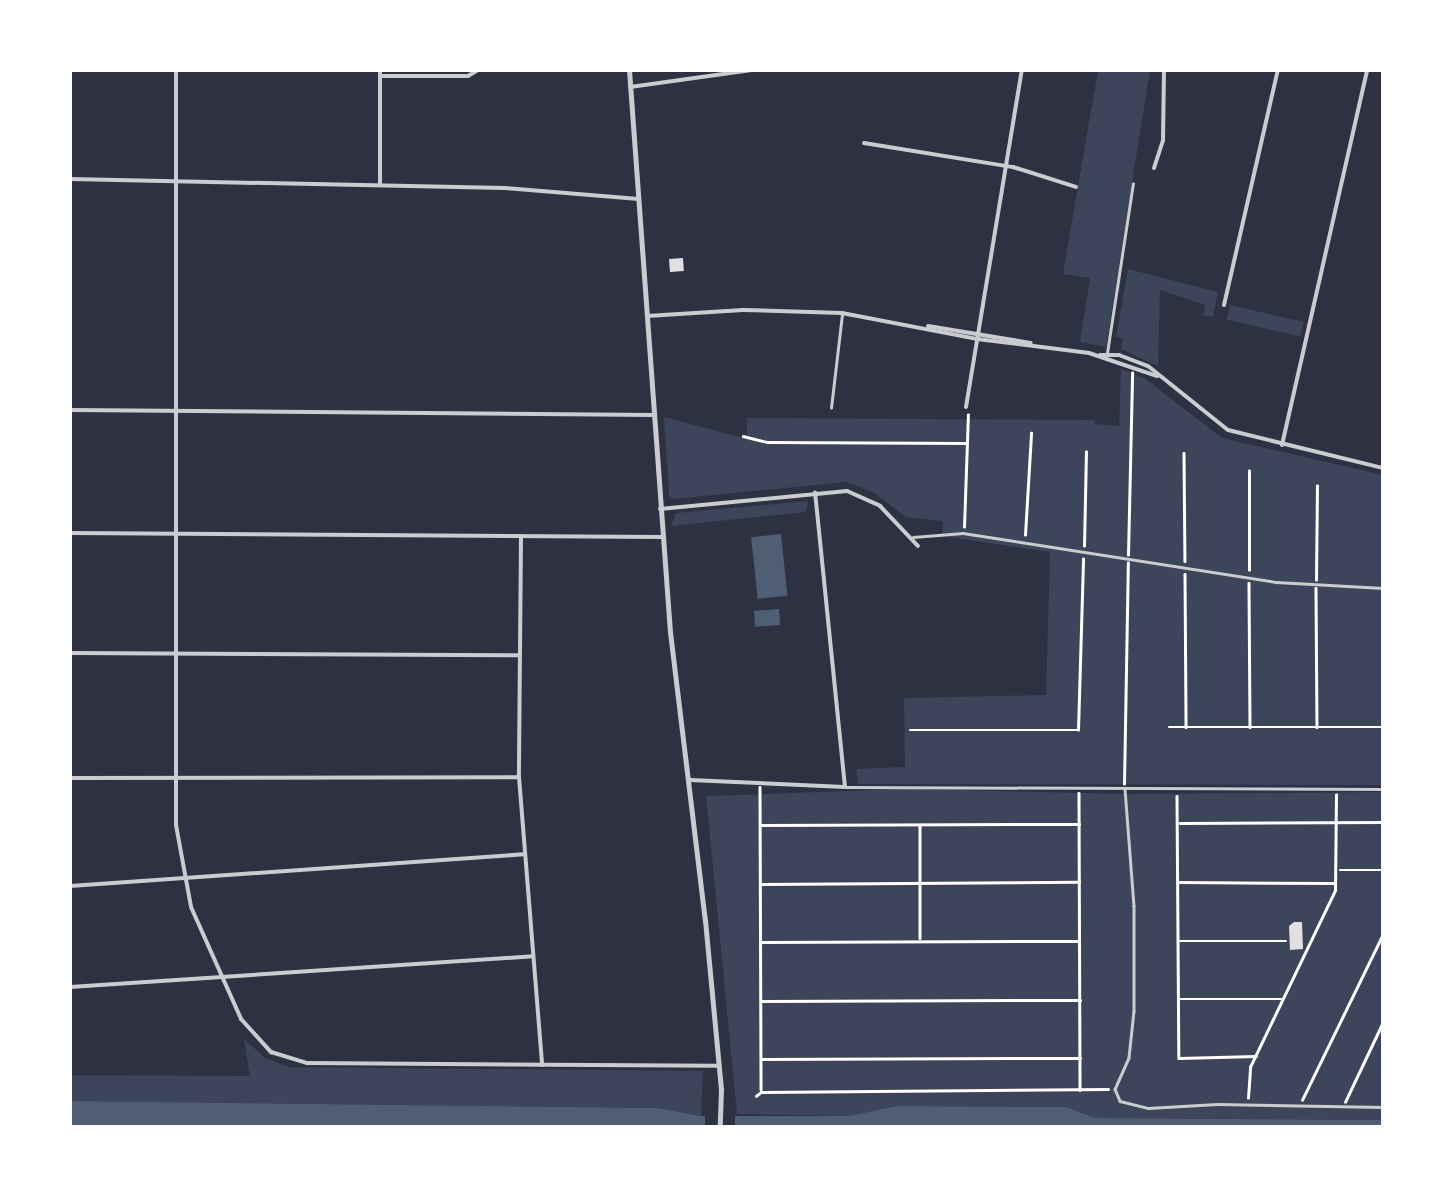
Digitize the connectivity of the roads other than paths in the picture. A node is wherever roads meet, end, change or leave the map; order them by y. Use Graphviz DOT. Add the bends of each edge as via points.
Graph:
graph roads {
  1 [pos="176,70"];
  2 [pos="478,70"];
  3 [pos="629,70"];
  4 [pos="752,70"];
  5 [pos="1022,70"];
  6 [pos="1164,70"];
  7 [pos="1278,70"];
  8 [pos="1368,70"];
  9 [pos="380,73"];
  10 [pos="630,87"];
  11 [pos="864,143"];
  12 [pos="1005,166"];
  13 [pos="1154,168"];
  14 [pos="70,179"];
  15 [pos="174,180"];
  16 [pos="380,184"];
  17 [pos="1133,184"];
  18 [pos="1076,187"];
  19 [pos="639,199"];
  20 [pos="1224,305"];
  21 [pos="842,313"];
  22 [pos="647,316"];
  23 [pos="923,327"];
  24 [pos="978,332"];
  25 [pos="976,339"];
  26 [pos="1032,344"];
  27 [pos="1104,354"];
  28 [pos="966,407"];
  29 [pos="831,408"];
  30 [pos="70,410"];
  31 [pos="175,411"];
  32 [pos="653,415"];
  33 [pos="1282,444"];
  34 [pos="1383,468"];
  35 [pos="815,492"];
  36 [pos="660,509"];
  37 [pos="70,533"];
  38 [pos="175,534"];
  39 [pos="521,536"];
  40 [pos="913,537"];
  41 [pos="662,538"];
  42 [pos="918,546"];
  43 [pos="1383,588"];
  44 [pos="175,652"];
  45 [pos="70,653"];
  46 [pos="520,654"];
  47 [pos="175,775"];
  48 [pos="519,777"];
  49 [pos="70,778"];
  50 [pos="687,780"];
  51 [pos="845,786"];
  52 [pos="1125,789"];
  53 [pos="1383,789"];
  54 [pos="522,854"];
  55 [pos="183,876"];
  56 [pos="70,886"];
  57 [pos="533,956"];
  58 [pos="221,977"];
  59 [pos="70,987"];
  60 [pos="542,1066"];
  61 [pos="717,1066"];
  62 [pos="1383,1107"];
  63 [pos="720,1127"];
  1 -- 15 [label="street"];
  2 -- 9 [label="street" via="468,76"];
  3 -- 10 [label="street"];
  4 -- 10 [label="street"];
  5 -- 12 [label="street"];
  6 -- 13 [label="street" via="1163,141"];
  7 -- 20 [label="street"];
  8 -- 33 [label="street"];
  9 -- 16 [label="street"];
  10 -- 19 [label="street"];
  11 -- 12 [label="street"];
  12 -- 18 [label="street"];
  12 -- 24 [label="street"];
  14 -- 15 [label="street"];
  15 -- 16 [label="street"];
  15 -- 31 [label="street"];
  16 -- 19 [label="street"];
  17 -- 27 [label="lane"];
  19 -- 22 [label="street"];
  21 -- 22 [label="street"];
  21 -- 23 [label="street"];
  21 -- 29 [label="lane"];
  22 -- 32 [label="street"];
  23 -- 24 [label="street"];
  23 -- 25 [label="street"];
  24 -- 25 [label="street"];
  24 -- 26 [label="street"];
  25 -- 26 [label="street"];
  25 -- 28 [label="street"];
  26 -- 27 [label="street"];
  27 -- 33 [label="street" via="1158,376 1217,424"];
  30 -- 31 [label="street"];
  31 -- 32 [label="street"];
  31 -- 38 [label="street"];
  32 -- 36 [label="street"];
  33 -- 34 [label="street"];
  35 -- 36 [label="street"];
  35 -- 40 [label="street" via="866,497"];
  35 -- 51 [label="street"];
  36 -- 41 [label="street"];
  37 -- 38 [label="street"];
  38 -- 39 [label="street"];
  38 -- 44 [label="street"];
  39 -- 41 [label="street"];
  39 -- 46 [label="street"];
  40 -- 42 [label="street"];
  40 -- 43 [label="lane" via="964,533 1249,578"];
  41 -- 50 [label="street"];
  44 -- 45 [label="street"];
  44 -- 46 [label="street"];
  44 -- 47 [label="street"];
  46 -- 48 [label="street"];
  47 -- 48 [label="street"];
  47 -- 49 [label="street"];
  47 -- 55 [label="street"];
  48 -- 54 [label="street"];
  50 -- 51 [label="street"];
  50 -- 61 [label="street"];
  51 -- 52 [label="lane"];
  52 -- 53 [label="lane"];
  52 -- 62 [label="lane" via="1134,1011 1130,1058 1114,1089 1120,1101 1148,1108"];
  54 -- 55 [label="street"];
  54 -- 57 [label="street"];
  55 -- 56 [label="street"];
  55 -- 58 [label="street"];
  57 -- 58 [label="street"];
  57 -- 60 [label="street"];
  58 -- 59 [label="street"];
  58 -- 60 [label="street" via="247,1031 296,1062"];
  60 -- 61 [label="street"];
  61 -- 63 [label="street"];
}
